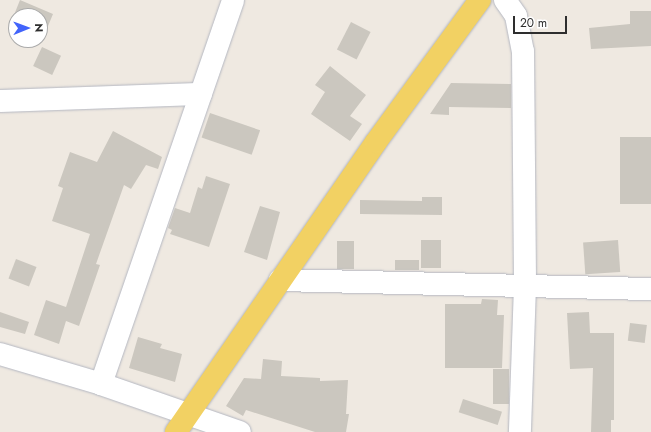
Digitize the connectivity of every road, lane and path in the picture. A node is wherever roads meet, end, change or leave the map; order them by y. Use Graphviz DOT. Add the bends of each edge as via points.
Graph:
graph roads {
  1 [pos="233,0"];
  2 [pos="480,0"];
  3 [pos="505,0"];
  4 [pos="201,94"];
  5 [pos="0,101"];
  6 [pos="280,280"];
  7 [pos="525,286"];
  8 [pos="651,289"];
  9 [pos="0,354"];
  10 [pos="101,384"];
  11 [pos="188,414"];
  12 [pos="176,432"];
  13 [pos="240,432"];
  14 [pos="520,432"];
  1 -- 4 [label="street"];
  2 -- 6 [label="main road" via="376,142"];
  3 -- 7 [label="street" via="516,16 522,32"];
  4 -- 5 [label="street"];
  4 -- 10 [label="street"];
  6 -- 7 [label="street"];
  6 -- 11 [label="main road"];
  7 -- 8 [label="street"];
  7 -- 14 [label="street"];
  9 -- 10 [label="street"];
  10 -- 11 [label="street"];
  11 -- 12 [label="main road"];
  11 -- 13 [label="street"];
}
